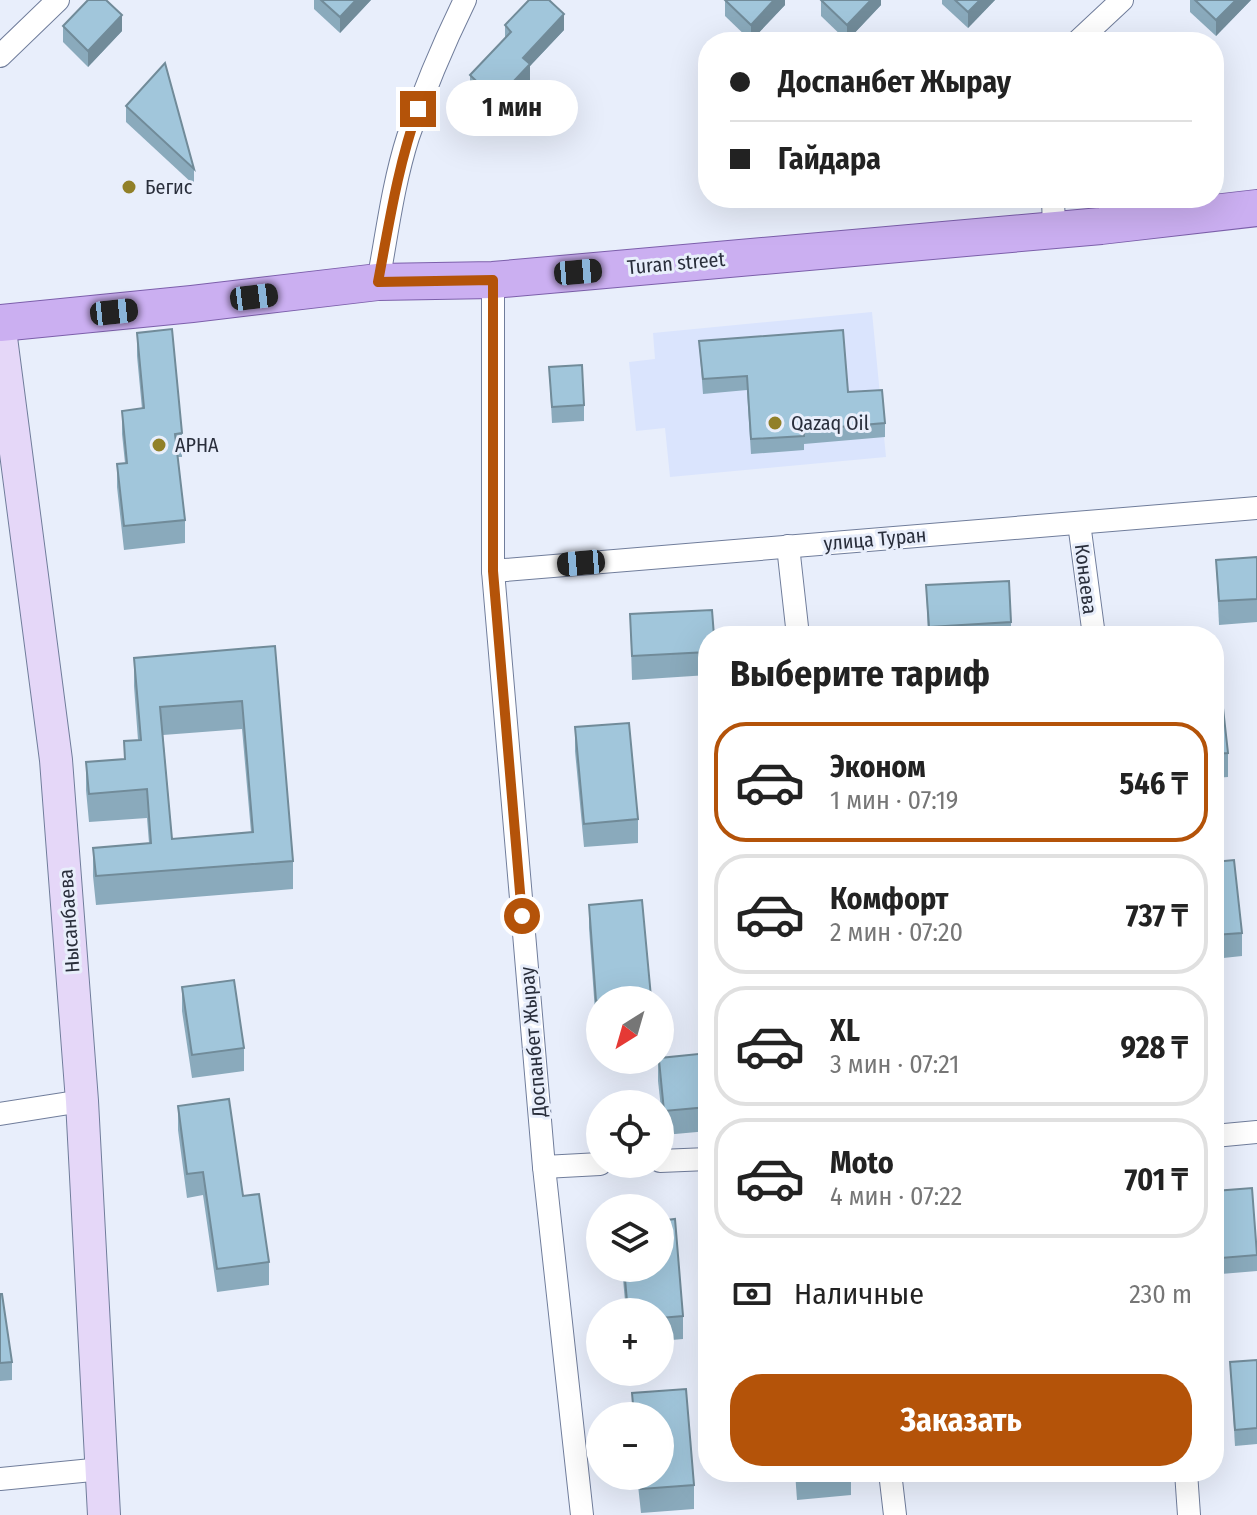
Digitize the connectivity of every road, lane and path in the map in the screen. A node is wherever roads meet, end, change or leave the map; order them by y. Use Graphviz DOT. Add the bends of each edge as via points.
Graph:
graph roads {
  1 [pos="58,0"];
  2 [pos="465,0"];
  3 [pos="1122,0"];
  4 [pos="1088,32"];
  5 [pos="0,56"];
  6 [pos="1257,208"];
  7 [pos="1053,214"];
  8 [pos="493,280"];
  9 [pos="378,282"];
  10 [pos="0,323"];
  11 [pos="0,330"];
  12 [pos="1257,508"];
  13 [pos="1079,523"];
  14 [pos="788,546"];
  15 [pos="493,571"];
  16 [pos="797,626"];
  17 [pos="1093,626"];
  18 [pos="82,1101"];
  19 [pos="0,1114"];
  20 [pos="1257,1132"];
  21 [pos="1224,1135"];
  22 [pos="698,1159"];
  23 [pos="674,1160"];
  24 [pos="586,1165"];
  25 [pos="544,1167"];
  26 [pos="102,1469"];
  27 [pos="0,1479"];
  28 [pos="891,1482"];
  29 [pos="1187,1482"];
  30 [pos="104,1515"];
  31 [pos="582,1515"];
  32 [pos="895,1515"];
  33 [pos="1189,1515"];
  1 -- 5 [label="street"];
  2 -- 9 [label="street" via="408,139"];
  3 -- 4 [label="street"];
  6 -- 7 [label="main road, Turan street"];
  7 -- 8 [label="main road, Turan street"];
  8 -- 9 [label="main road, Turan street"];
  8 -- 15 [label="street, Доспанбет Жырау"];
  9 -- 10 [label="main road, Turan street"];
  11 -- 18 [label="street, Нысанбаева" via="56,760"];
  12 -- 13 [label="street, улица Туран"];
  13 -- 14 [label="street, улица Туран"];
  13 -- 17 [label="street, Конаева"];
  14 -- 15 [label="street, улица Туран"];
  14 -- 16 [label="street"];
  15 -- 25 [label="street, Доспанбет Жырау"];
  18 -- 19 [label="street"];
  18 -- 26 [label="street, Нысанбаева"];
  20 -- 21 [label="street"];
  22 -- 23 [label="street"];
  24 -- 25 [label="street"];
  25 -- 31 [label="street, Доспанбет Жырау"];
  26 -- 27 [label="street"];
  26 -- 30 [label="street, Нысанбаева"];
  28 -- 32 [label="street"];
  29 -- 33 [label="street"];
}
